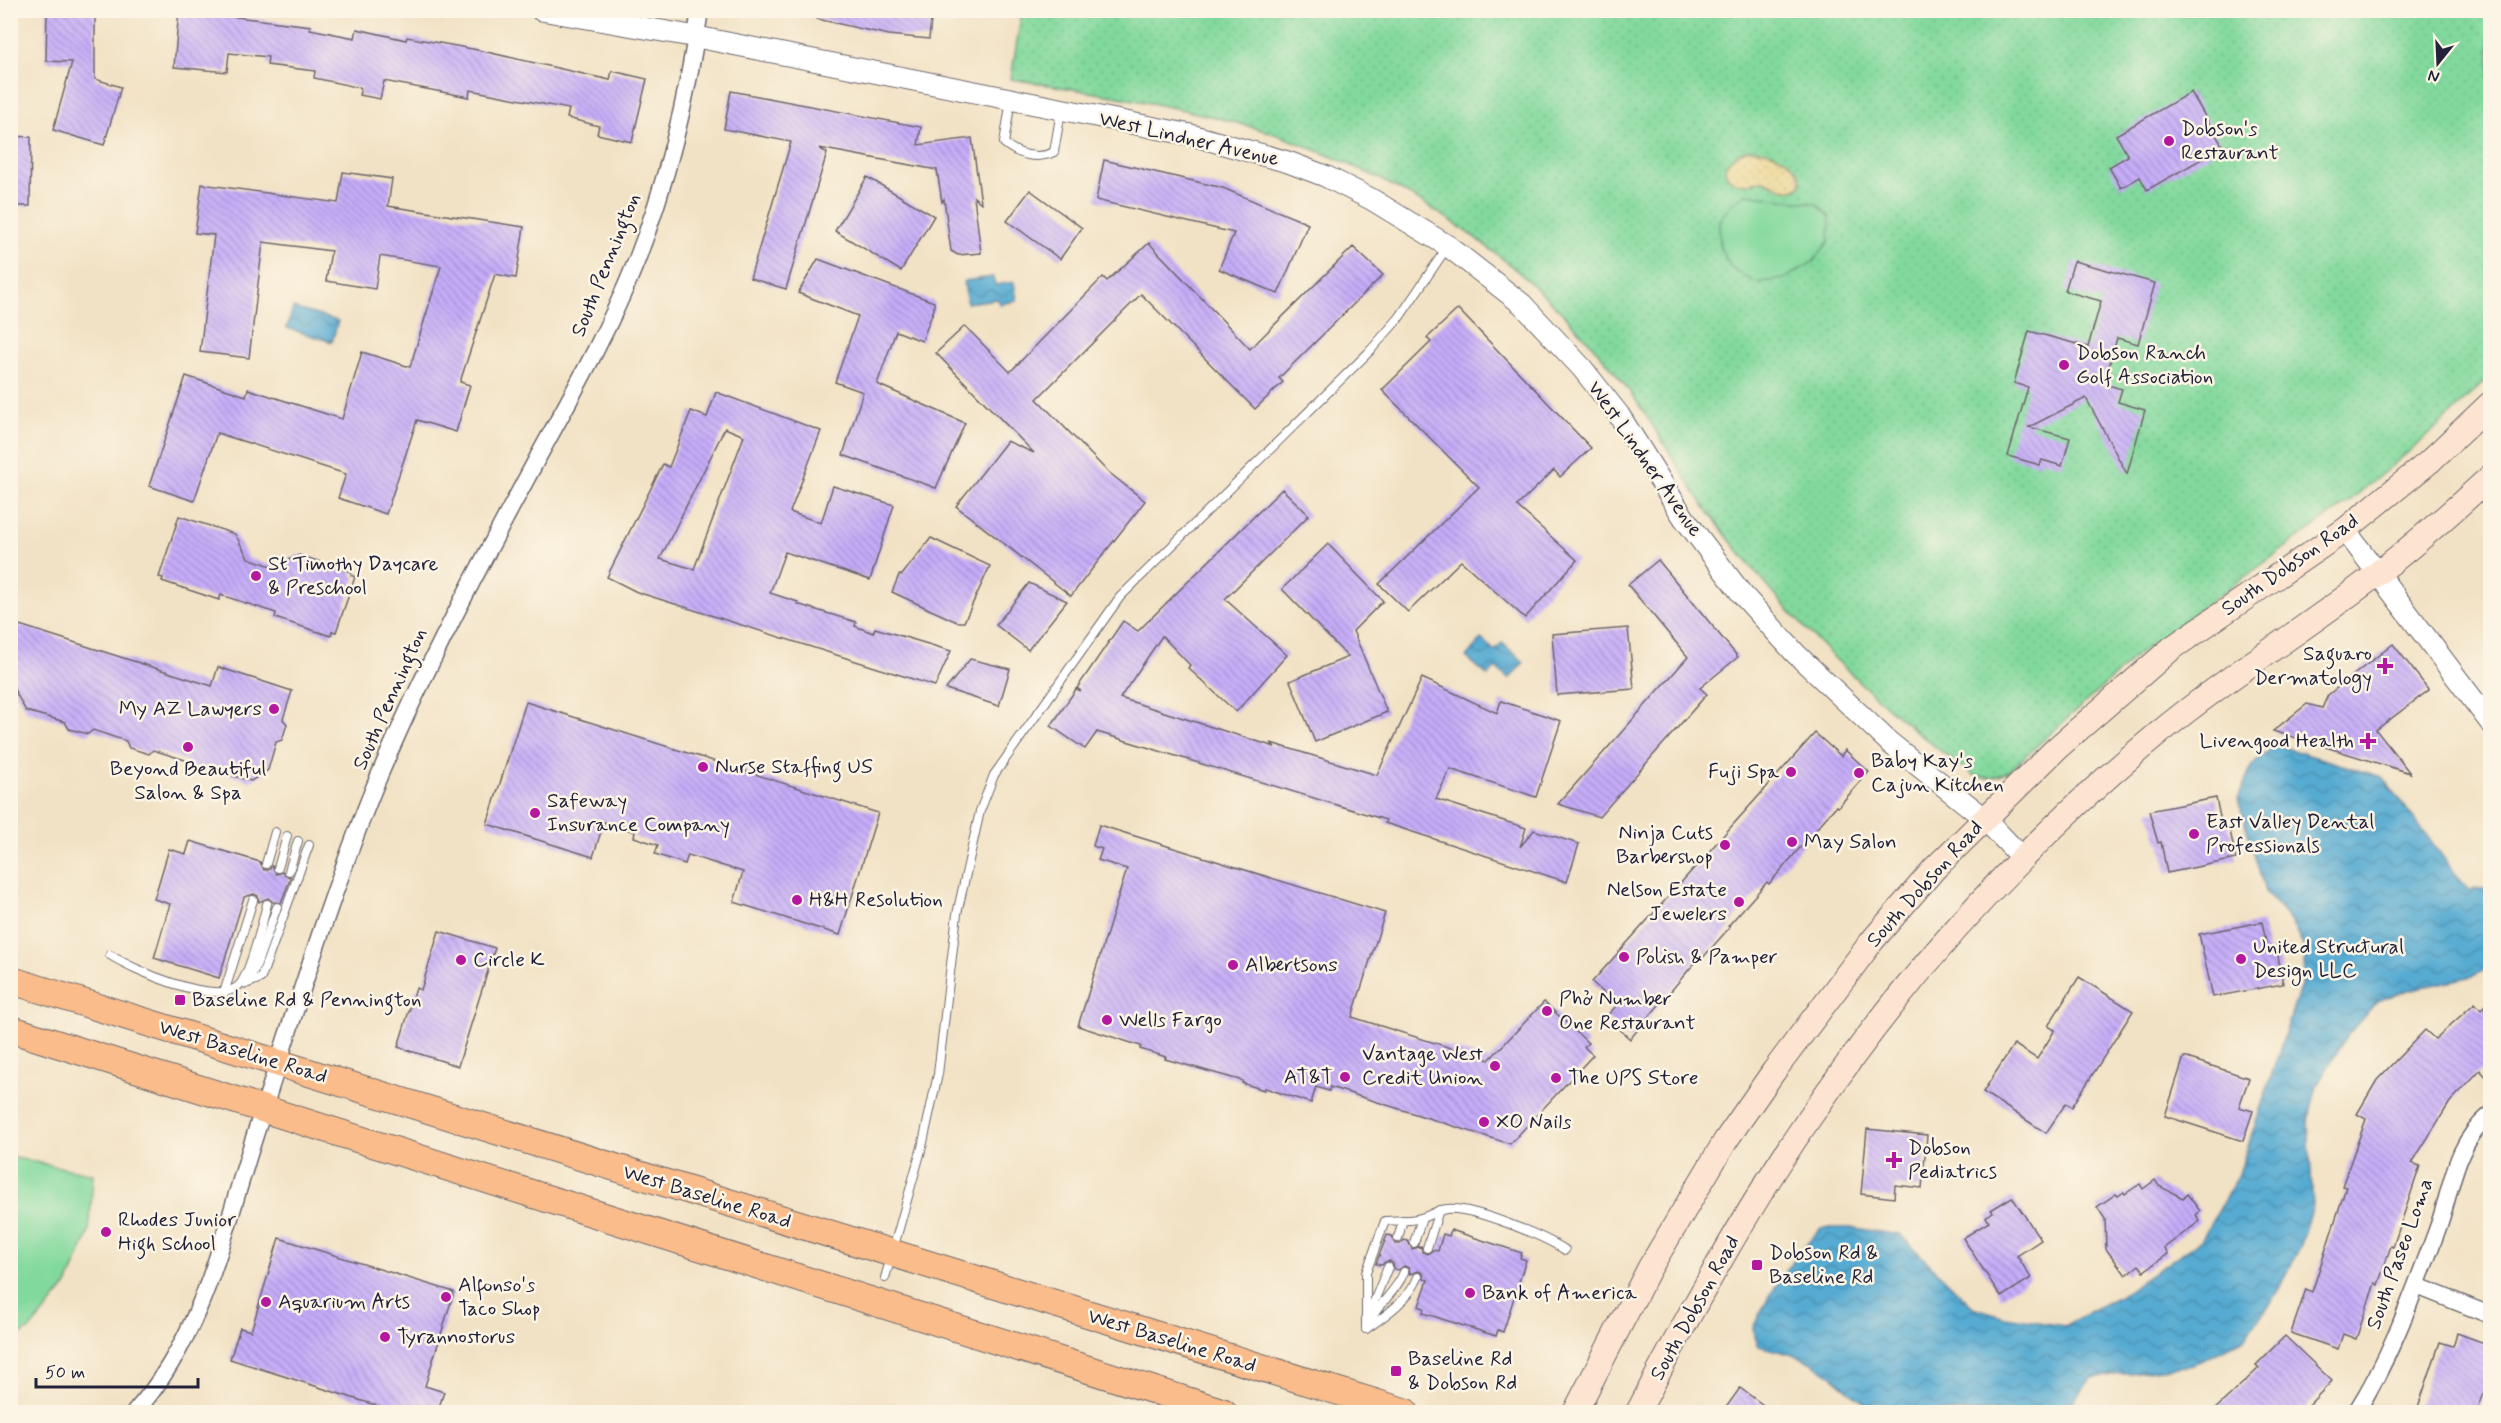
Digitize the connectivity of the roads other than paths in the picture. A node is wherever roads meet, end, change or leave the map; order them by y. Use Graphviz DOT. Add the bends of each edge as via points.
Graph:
graph roads {
  1 [pos="540,10"];
  2 [pos="700,10"];
  3 [pos="696,37"];
  4 [pos="1011,100"];
  5 [pos="1061,110"];
  6 [pos="1448,246"];
  7 [pos="2490,404"];
  8 [pos="2490,477"];
  9 [pos="2345,530"];
  10 [pos="2378,573"];
  11 [pos="2490,722"];
  12 [pos="1984,818"];
  13 [pos="275,832"];
  14 [pos="287,836"];
  15 [pos="298,841"];
  16 [pos="309,846"];
  17 [pos="2024,859"];
  18 [pos="266,864"];
  19 [pos="278,868"];
  20 [pos="289,871"];
  21 [pos="253,900"];
  22 [pos="267,904"];
  23 [pos="277,907"];
  24 [pos="110,955"];
  25 [pos="10,980"];
  26 [pos="249,983"];
  27 [pos="237,987"];
  28 [pos="224,993"];
  29 [pos="10,1029"];
  30 [pos="278,1063"];
  31 [pos="264,1108"];
  32 [pos="2490,1115"];
  33 [pos="1439,1210"];
  34 [pos="1422,1218"];
  35 [pos="1403,1220"];
  36 [pos="1398,1238"];
  37 [pos="1414,1243"];
  38 [pos="1427,1248"];
  39 [pos="1565,1250"];
  40 [pos="888,1266"];
  41 [pos="1388,1267"];
  42 [pos="1404,1272"];
  43 [pos="1418,1276"];
  44 [pos="2417,1286"];
  45 [pos="2490,1315"];
  46 [pos="1366,1329"];
  47 [pos="135,1413"];
  48 [pos="1223,1413"];
  49 [pos="1405,1413"];
  50 [pos="1575,1413"];
  51 [pos="1638,1413"];
  52 [pos="2356,1413"];
  1 -- 3 [label="street, West Lindner Avenue"];
  2 -- 3 [label="street, South Pennington"];
  3 -- 4 [label="street, West Lindner Avenue"];
  3 -- 30 [label="street, South Pennington" via="658,200 636,263 605,333 468,586 411,704 331,902"];
  4 -- 5 [label="street, West Lindner Avenue"];
  4 -- 5 [label="lane" via="1004,143 1014,152 1043,157 1053,152"];
  5 -- 6 [label="street, West Lindner Avenue" via="1191,135 1288,162 1371,199"];
  6 -- 12 [label="street, West Lindner Avenue" via="1522,304 1582,368 1619,415 1684,518 1741,593 1795,653 1890,743"];
  6 -- 40 [label="lane" via="1399,318 1369,352 1120,597 994,775 980,811 957,914 938,1074"];
  7 -- 9 [label="main road, South Dobson Road" via="2428,462"];
  8 -- 10 [label="main road, South Dobson Road"];
  9 -- 10 [label="street"];
  9 -- 12 [label="main road, South Dobson Road" via="2172,648"];
  10 -- 11 [label="street"];
  10 -- 17 [label="main road, South Dobson Road" via="2159,732"];
  12 -- 17 [label="street, West Lindner Avenue"];
  12 -- 50 [label="main road, South Dobson Road" via="1872,941 1726,1140 1649,1269"];
  13 -- 18 [label="lane"];
  14 -- 19 [label="lane"];
  15 -- 20 [label="lane"];
  16 -- 26 [label="lane" via="261,978"];
  17 -- 51 [label="main road, South Dobson Road" via="1978,904 1851,1060 1805,1124 1705,1285"];
  21 -- 28 [label="lane"];
  22 -- 27 [label="lane" via="246,976"];
  23 -- 26 [label="lane"];
  24 -- 28 [label="lane" via="134,970 203,991"];
  25 -- 30 [label="main road, West Baseline Road"];
  26 -- 27 [label="lane"];
  27 -- 28 [label="lane"];
  29 -- 31 [label="main road"];
  30 -- 31 [label="street, South Pennington"];
  30 -- 40 [label="main road, West Baseline Road"];
  31 -- 47 [label="street, South Pennington" via="190,1329 176,1357"];
  31 -- 48 [label="main road"];
  32 -- 44 [label="street, South Paseo Loma" via="2461,1151"];
  33 -- 34 [label="lane"];
  33 -- 38 [label="lane"];
  33 -- 39 [label="lane" via="1466,1210 1548,1239"];
  34 -- 35 [label="lane"];
  34 -- 37 [label="lane"];
  35 -- 36 [label="lane"];
  35 -- 46 [label="lane" via="1384,1221 1366,1273"];
  40 -- 49 [label="main road, West Baseline Road"];
  41 -- 46 [label="lane"];
  42 -- 46 [label="lane"];
  43 -- 46 [label="lane" via="1408,1295"];
  44 -- 45 [label="street"];
  44 -- 52 [label="street, South Paseo Loma" via="2374,1383"];
}
